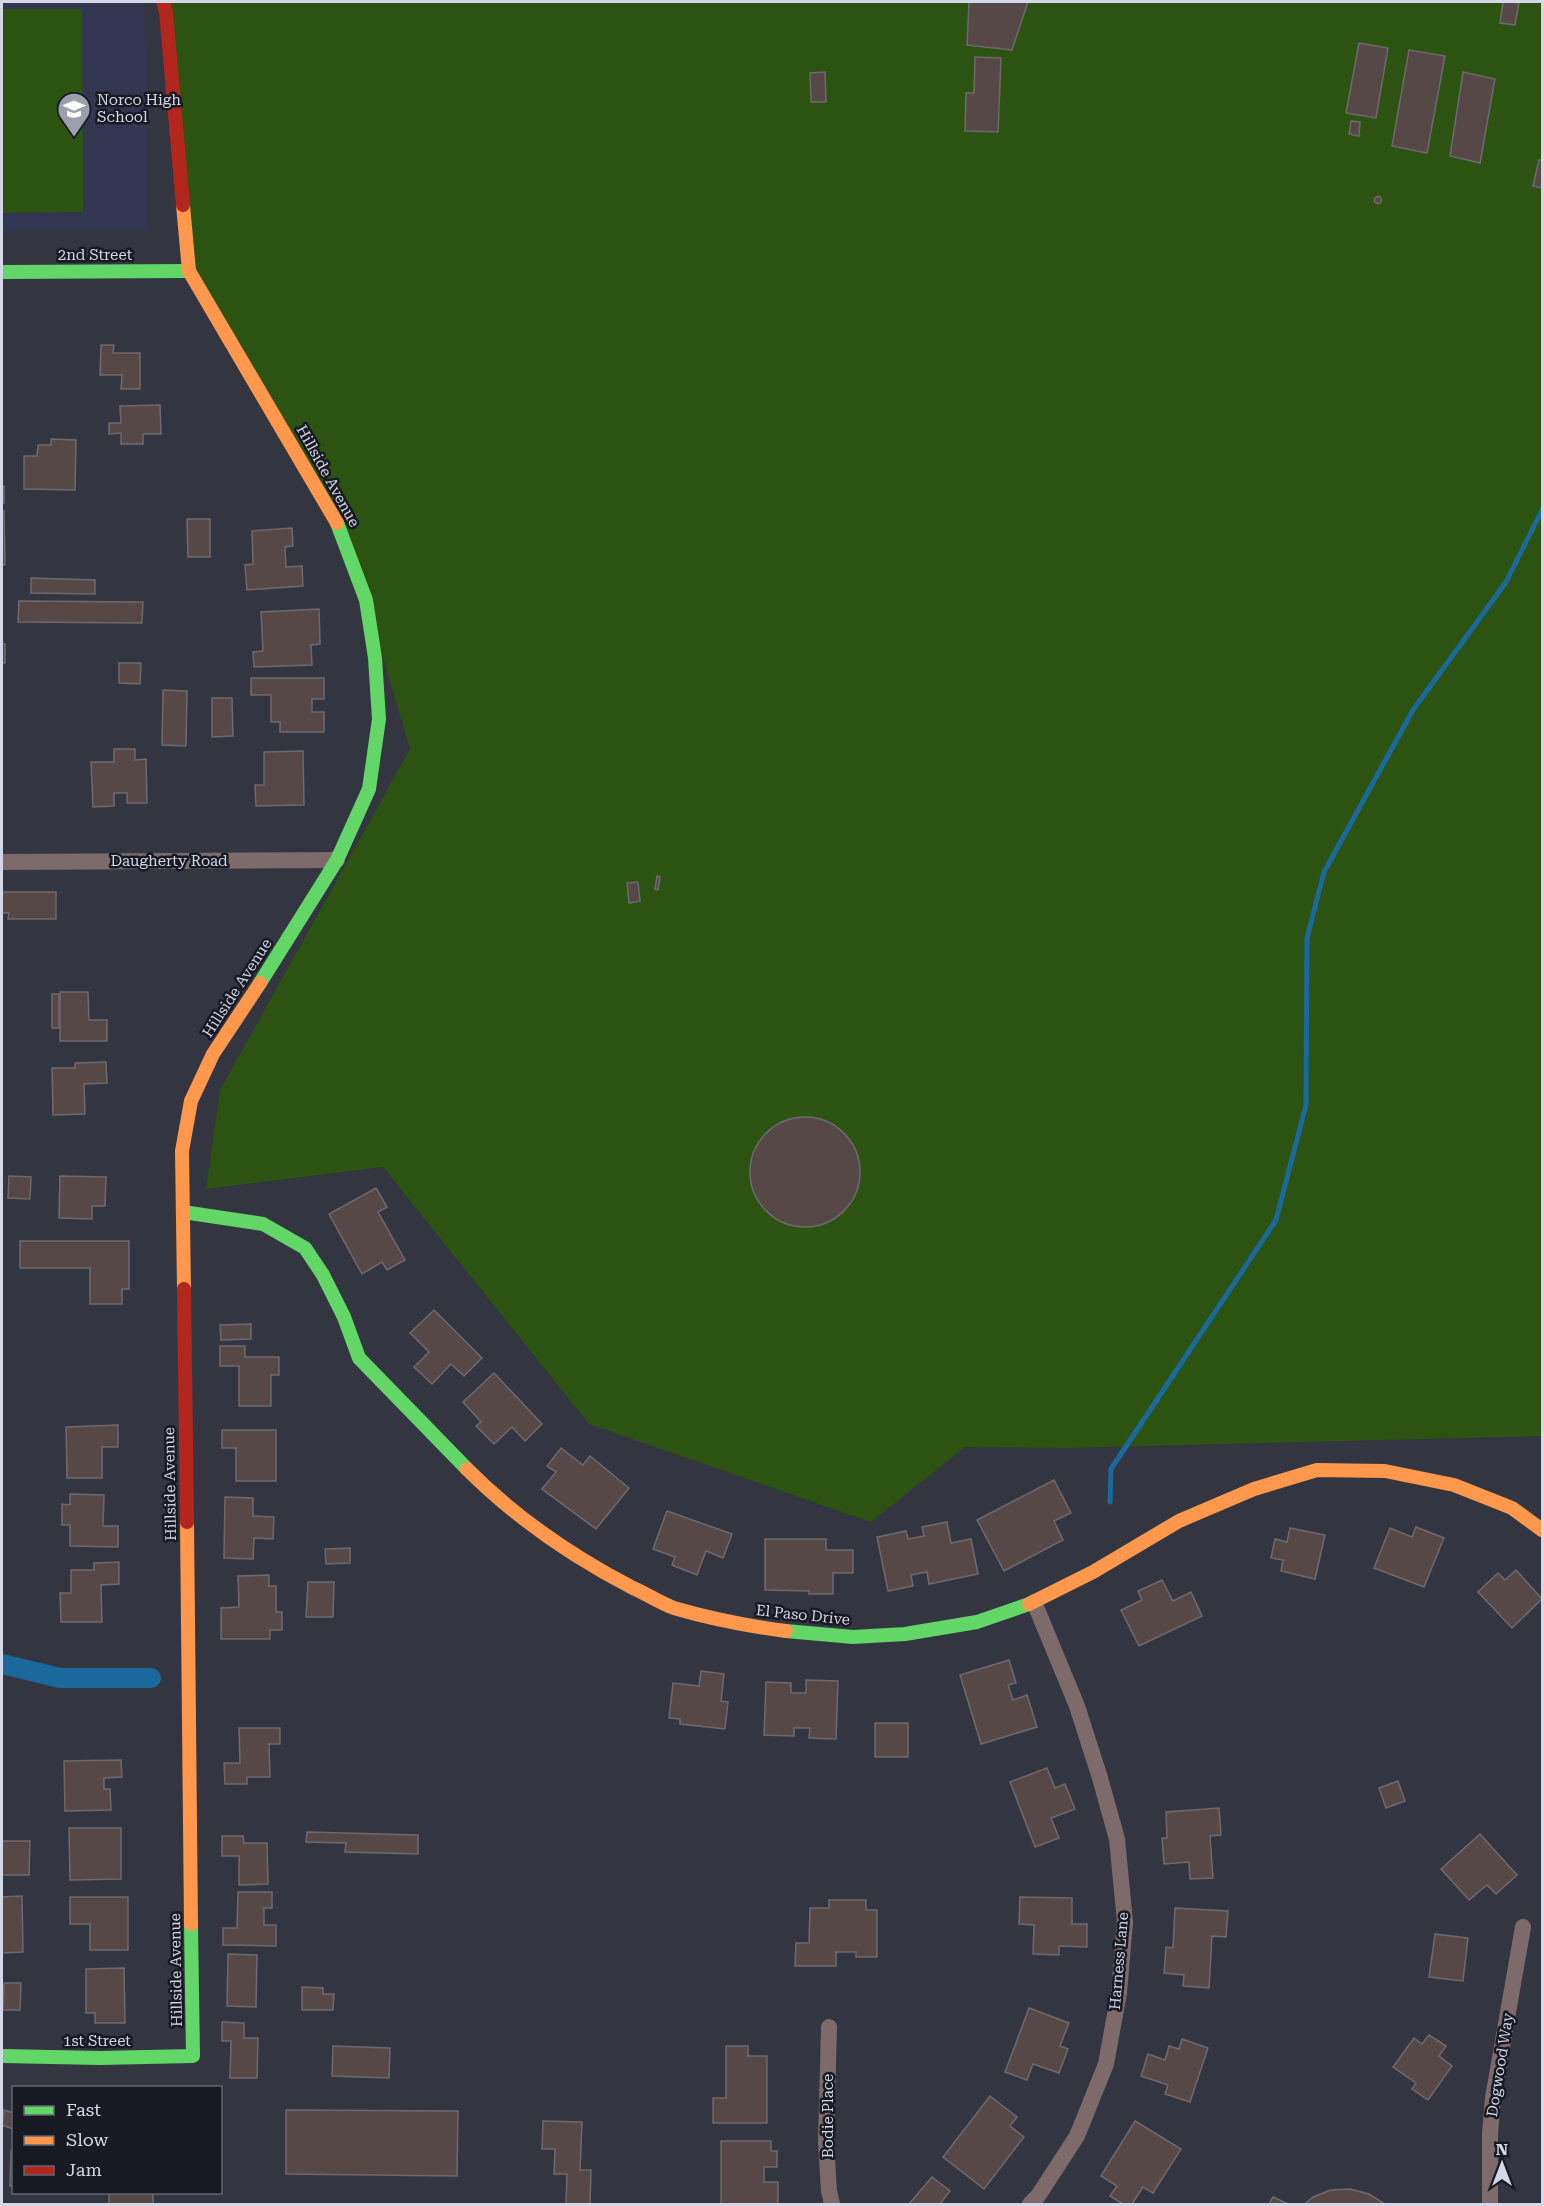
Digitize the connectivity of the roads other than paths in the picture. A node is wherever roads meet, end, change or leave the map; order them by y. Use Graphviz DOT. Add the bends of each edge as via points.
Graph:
graph roads {
  1 [pos="164,2"];
  2 [pos="189,271"];
  3 [pos="2,272"];
  4 [pos="337,860"];
  5 [pos="2,862"];
  6 [pos="183,1212"];
  7 [pos="1542,1530"];
  8 [pos="1034,1602"];
  9 [pos="1523,1927"];
  10 [pos="829,2028"];
  11 [pos="2,2056"];
  12 [pos="193,2056"];
  13 [pos="832,2205"];
  14 [pos="1030,2205"];
  15 [pos="1490,2205"];
  1 -- 2 [label="street, Hillside Avenue"];
  2 -- 3 [label="street, 2nd Street"];
  2 -- 4 [label="street, Hillside Avenue" via="341,529 366,600 379,719 369,789"];
  4 -- 5 [label="street, Daugherty Road"];
  4 -- 6 [label="street, Hillside Avenue" via="213,1054 191,1101 182,1151"];
  6 -- 8 [label="street, El Paso Drive" via="263,1224 305,1248 344,1317 359,1358 482,1484 566,1551 672,1607 734,1624 854,1637 905,1634 977,1622"];
  6 -- 12 [label="street, Hillside Avenue"];
  7 -- 8 [label="street, El Paso Drive" via="1512,1508 1454,1485 1384,1471 1317,1470 1254,1489 1179,1521"];
  8 -- 14 [label="street, Harness Lane" via="1077,1706 1100,1778 1117,1839 1125,1922 1119,1993 1106,2064 1077,2136"];
  9 -- 15 [label="street, Dogwood Way" via="1493,2098"];
  10 -- 13 [label="street, Bodie Place" via="826,2143"];
  11 -- 12 [label="street, 1st Street"];
}
